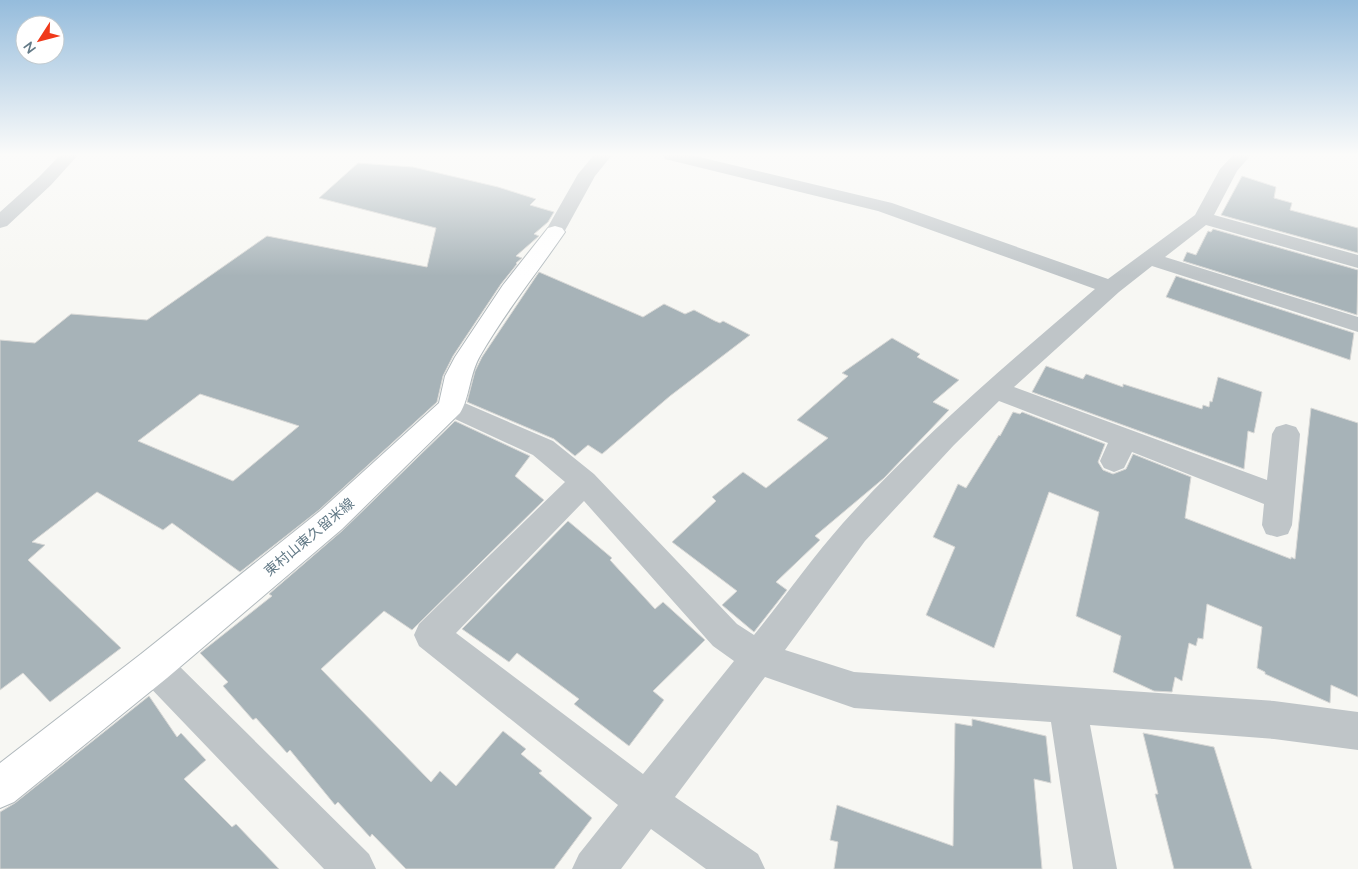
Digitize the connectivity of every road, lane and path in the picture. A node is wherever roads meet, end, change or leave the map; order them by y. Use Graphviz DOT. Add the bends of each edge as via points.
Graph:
graph roads {
  1 [pos="29,196"];
  2 [pos="575,196"];
  3 [pos="838,196"];
  4 [pos="1215,196"];
  5 [pos="1203,218"];
  6 [pos="0,222"];
  7 [pos="555,232"];
  8 [pos="1150,260"];
  9 [pos="1358,262"];
  10 [pos="1111,287"];
  11 [pos="1358,325"];
  12 [pos="995,390"];
  13 [pos="451,408"];
  14 [pos="1286,434"];
  15 [pos="584,482"];
  16 [pos="1279,497"];
  17 [pos="1277,525"];
  18 [pos="758,658"];
  19 [pos="154,666"];
  20 [pos="1067,704"];
  21 [pos="1358,731"];
  22 [pos="0,788"];
  23 [pos="646,801"];
  24 [pos="354,869"];
  25 [pos="594,869"];
  26 [pos="743,869"];
  27 [pos="1095,869"];
  1 -- 6 [label="street"];
  2 -- 7 [label="street"];
  3 -- 10 [label="street" via="885,207"];
  4 -- 5 [label="street"];
  5 -- 8 [label="street"];
  5 -- 9 [label="street"];
  7 -- 13 [label="main road" via="511,290 467,357 458,376"];
  8 -- 10 [label="street"];
  8 -- 11 [label="street"];
  10 -- 12 [label="street"];
  12 -- 16 [label="street" via="1119,450"];
  12 -- 18 [label="street" via="854,532"];
  13 -- 15 [label="street" via="543,448"];
  13 -- 19 [label="main road, 東村山東久留米線" via="331,520"];
  14 -- 16 [label="street"];
  15 -- 18 [label="street" via="725,635"];
  15 -- 23 [label="street" via="431,635"];
  16 -- 17 [label="street"];
  18 -- 20 [label="street" via="854,690"];
  18 -- 23 [label="street"];
  19 -- 22 [label="main road, 東村山東久留米線"];
  19 -- 24 [label="street"];
  20 -- 21 [label="street" via="1274,720"];
  20 -- 27 [label="street"];
  23 -- 25 [label="street"];
  23 -- 26 [label="street"];
}
